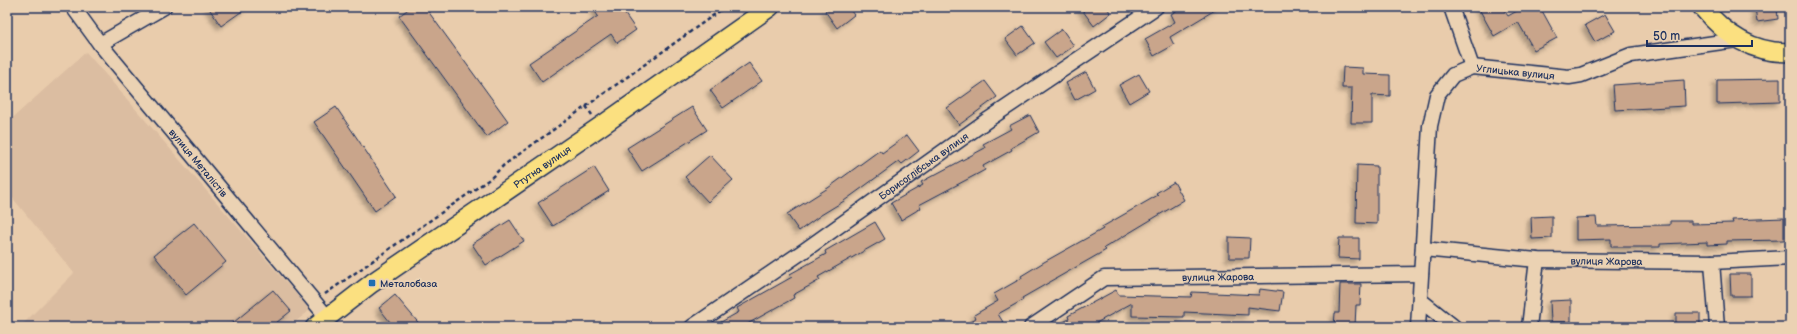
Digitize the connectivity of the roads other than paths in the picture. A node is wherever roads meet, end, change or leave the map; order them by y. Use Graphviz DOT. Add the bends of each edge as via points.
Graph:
graph roads {
  1 [pos="73,7"];
  2 [pos="164,7"];
  3 [pos="770,7"];
  4 [pos="1156,7"];
  5 [pos="1451,7"];
  6 [pos="1702,7"];
  7 [pos="1736,40"];
  8 [pos="100,44"];
  9 [pos="1790,52"];
  10 [pos="1472,67"];
  11 [pos="1423,249"];
  12 [pos="1790,258"];
  13 [pos="1537,260"];
  14 [pos="1712,262"];
  15 [pos="1421,274"];
  16 [pos="1420,300"];
  17 [pos="321,322"];
  18 [pos="696,326"];
  19 [pos="1031,327"];
  20 [pos="1418,327"];
  21 [pos="1454,327"];
  22 [pos="1529,327"];
  23 [pos="1717,327"];
  1 -- 8 [label="street, вулиця Металістів"];
  2 -- 8 [label="street"];
  3 -- 17 [label="main road, Ртутна вулиця" via="372,283"];
  4 -- 18 [label="street, Борисоглібська вулиця" via="989,120"];
  5 -- 10 [label="street"];
  6 -- 7 [label="main road"];
  7 -- 9 [label="main road" via="1777,53"];
  7 -- 10 [label="street, Углицька вулиця" via="1631,54 1581,75"];
  8 -- 17 [label="street, вулиця Металістів" via="316,302"];
  10 -- 11 [label="street, Углицька вулиця" via="1453,75 1437,95 1430,126"];
  11 -- 13 [label="street, вулиця Жарова"];
  11 -- 15 [label="street, Углицька вулиця"];
  12 -- 14 [label="street, вулиця Жарова"];
  13 -- 14 [label="street, вулиця Жарова"];
  13 -- 22 [label="street"];
  14 -- 23 [label="street"];
  15 -- 16 [label="street, Углицька вулиця"];
  15 -- 19 [label="street, вулиця Жарова" via="1104,278"];
  16 -- 20 [label="street, Углицька вулиця"];
  16 -- 21 [label="street"];
}
